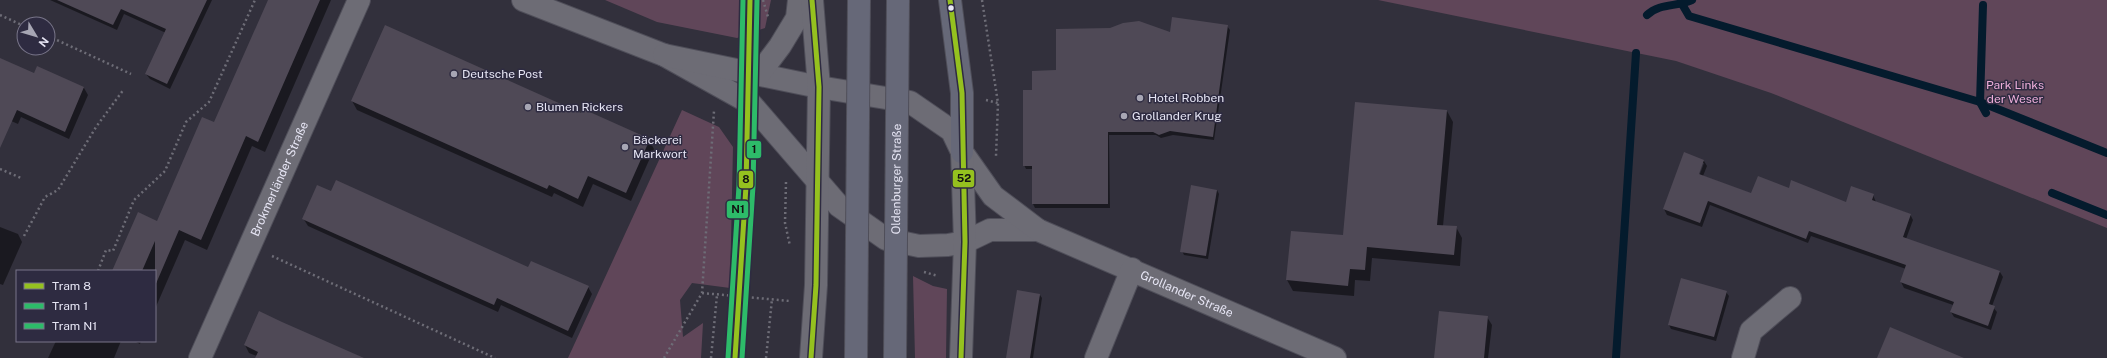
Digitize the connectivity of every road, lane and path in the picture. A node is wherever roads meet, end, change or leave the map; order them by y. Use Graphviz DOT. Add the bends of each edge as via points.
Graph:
graph roads {
  1 [pos="255,0"];
  2 [pos="359,0"];
  3 [pos="523,0"];
  4 [pos="764,0"];
  5 [pos="799,0"];
  6 [pos="812,0"];
  7 [pos="859,0"];
  8 [pos="898,0"];
  9 [pos="950,0"];
  10 [pos="982,0"];
  11 [pos="0,15"];
  12 [pos="769,20"];
  13 [pos="16,22"];
  14 [pos="56,40"];
  15 [pos="664,55"];
  16 [pos="131,74"];
  17 [pos="759,74"];
  18 [pos="716,84"];
  19 [pos="819,87"];
  20 [pos="124,89"];
  21 [pos="787,145"];
  22 [pos="962,152"];
  23 [pos="996,158"];
  24 [pos="0,169"];
  25 [pos="21,178"];
  26 [pos="816,180"];
  27 [pos="1038,230"];
  28 [pos="24,236"];
  29 [pos="789,241"];
  30 [pos="965,242"];
  31 [pos="250,245"];
  32 [pos="1132,269"];
  33 [pos="98,270"];
  34 [pos="702,293"];
  35 [pos="717,295"];
  36 [pos="1790,298"];
  37 [pos="772,299"];
  38 [pos="796,302"];
  39 [pos="200,358"];
  40 [pos="495,358"];
  41 [pos="664,358"];
  42 [pos="711,358"];
  43 [pos="766,358"];
  44 [pos="811,358"];
  45 [pos="856,358"];
  46 [pos="895,358"];
  47 [pos="961,358"];
  48 [pos="1096,358"];
  49 [pos="1335,358"];
  50 [pos="1743,358"];
  1 -- 33 [label="path" via="209,102 186,122 165,171 134,200 113,251 106,250"];
  2 -- 31 [label="street, Brokmerländer Straße"];
  3 -- 15 [label="street"];
  4 -- 12 [label="path"];
  5 -- 17 [label="street" via="797,18"];
  6 -- 19 [label="street"];
  7 -- 45 [label="highway, bridge"];
  8 -- 46 [label="highway, Oldenburger Straße, bridge"];
  9 -- 22 [label="highway" via="962,93"];
  10 -- 23 [label="path" via="998,103"];
  11 -- 13 [label="path"];
  14 -- 16 [label="path"];
  15 -- 17 [label="street, Grollander Straße"];
  15 -- 18 [label="street, Grollander Straße"];
  17 -- 19 [label="street, Grollander Straße"];
  18 -- 21 [label="street, Grollander Straße" via="750,103"];
  18 -- 34 [label="path"];
  19 -- 22 [label="street, Grollander Straße" via="910,102 952,131"];
  19 -- 26 [label="street"];
  20 -- 28 [label="path" via="96,127 58,190 45,197"];
  21 -- 26 [label="street, Grollander Straße"];
  21 -- 29 [label="path" via="785,223"];
  22 -- 27 [label="street, Grollander Straße" via="993,196"];
  22 -- 30 [label="street"];
  24 -- 25 [label="path"];
  26 -- 30 [label="street, Grollander Straße" via="839,206 886,239 919,246"];
  26 -- 44 [label="street" via="816,284"];
  27 -- 30 [label="street, Grollander Straße" via="990,230"];
  27 -- 32 [label="street, Grollander Straße"];
  30 -- 47 [label="street"];
  31 -- 39 [label="street, Brokmerländer Straße"];
  31 -- 40 [label="path"];
  32 -- 48 [label="street"];
  32 -- 49 [label="street, Grollander Straße"];
  34 -- 35 [label="path"];
  34 -- 41 [label="path"];
  35 -- 37 [label="path"];
  35 -- 42 [label="path"];
  36 -- 50 [label="street" via="1751,331"];
  37 -- 38 [label="path"];
  37 -- 43 [label="path"];
}
